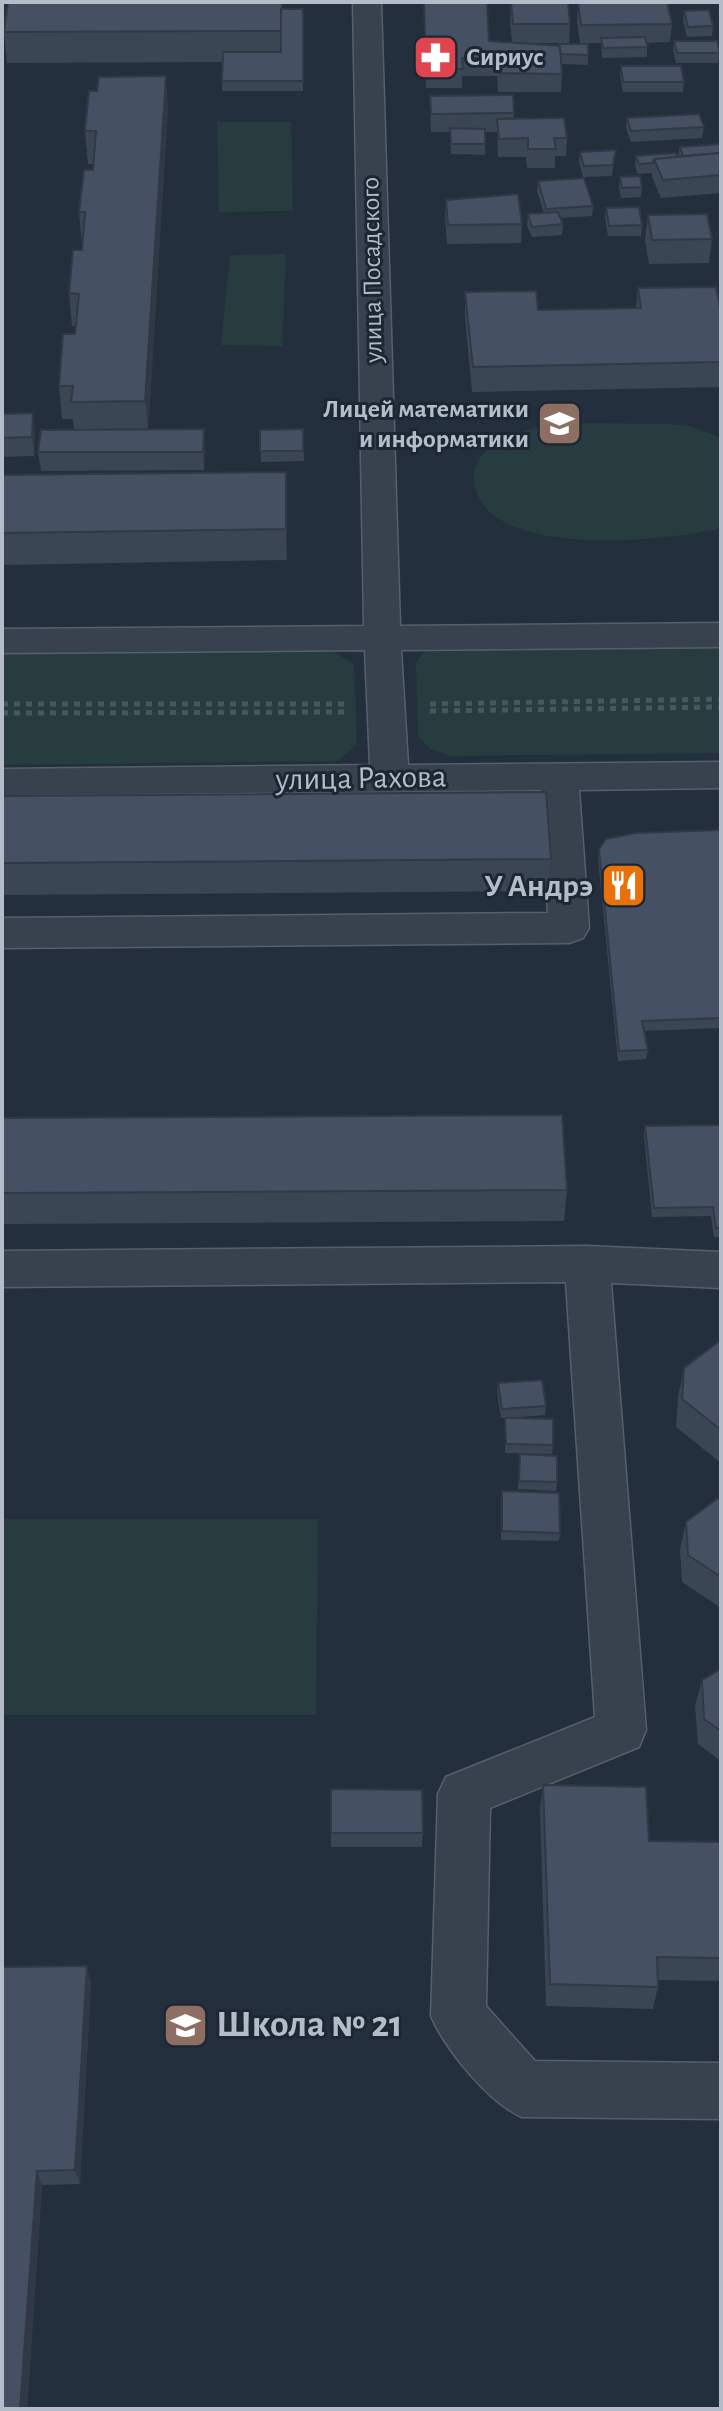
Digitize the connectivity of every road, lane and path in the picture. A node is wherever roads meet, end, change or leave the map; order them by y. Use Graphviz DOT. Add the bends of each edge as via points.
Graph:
graph roads {
  1 [pos="367,2"];
  2 [pos="721,635"];
  3 [pos="382,638"];
  4 [pos="2,641"];
  5 [pos="721,707"];
  6 [pos="388,711"];
  7 [pos="2,713"];
  8 [pos="721,775"];
  9 [pos="559,776"];
  10 [pos="390,777"];
  11 [pos="2,782"];
  12 [pos="2,933"];
  13 [pos="587,1264"];
  14 [pos="2,1269"];
  15 [pos="721,1270"];
  16 [pos="721,2091"];
  1 -- 3 [label="street, улица Посадского"];
  2 -- 3 [label="street"];
  3 -- 4 [label="street"];
  3 -- 6 [label="street, улица Посадского"];
  5 -- 6 [label="path"];
  6 -- 7 [label="path"];
  6 -- 10 [label="street, улица Посадского"];
  8 -- 9 [label="street, улица Рахова"];
  9 -- 10 [label="street, улица Рахова"];
  9 -- 12 [label="street" via="569,928"];
  10 -- 11 [label="street, улица Рахова"];
  13 -- 14 [label="street"];
  13 -- 15 [label="street"];
  13 -- 16 [label="street" via="621,1730 464,1794 458,2016 522,2089"];
}
